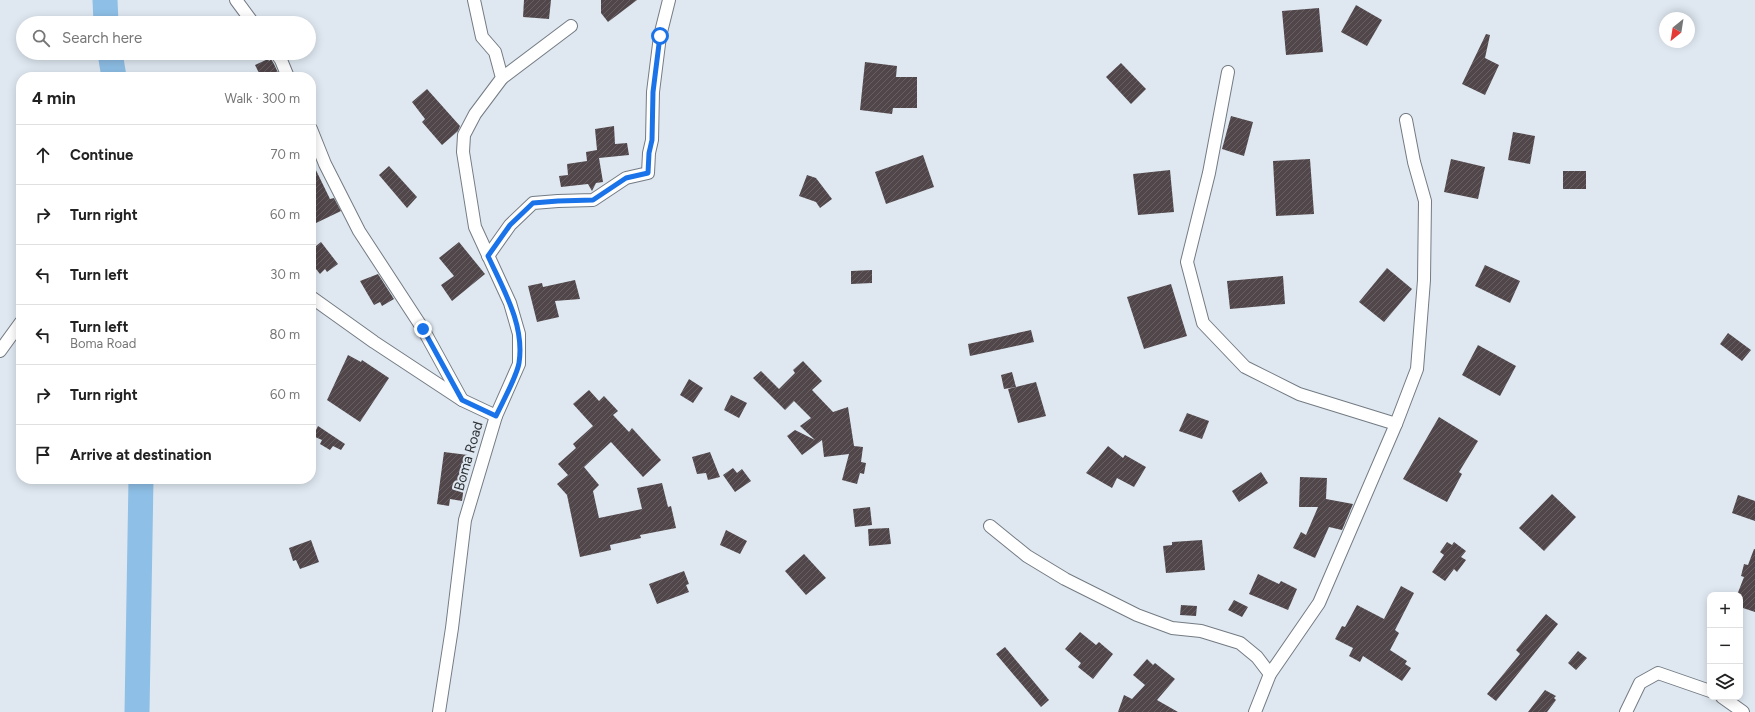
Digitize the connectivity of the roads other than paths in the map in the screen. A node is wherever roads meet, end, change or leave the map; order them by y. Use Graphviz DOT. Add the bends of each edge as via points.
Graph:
graph roads {
  1 [pos="236,0"];
  2 [pos="474,0"];
  3 [pos="669,0"];
  4 [pos="248,16"];
  5 [pos="571,26"];
  6 [pos="281,60"];
  7 [pos="286,72"];
  8 [pos="1228,72"];
  9 [pos="502,78"];
  10 [pos="1406,120"];
  11 [pos="316,142"];
  12 [pos="488,256"];
  13 [pos="316,301"];
  14 [pos="16,329"];
  15 [pos="0,352"];
  16 [pos="462,400"];
  17 [pos="496,416"];
  18 [pos="1396,424"];
  19 [pos="990,526"];
  20 [pos="1270,674"];
  21 [pos="1707,690"];
  22 [pos="1726,700"];
  23 [pos="439,712"];
  24 [pos="1255,712"];
  25 [pos="1626,712"];
  26 [pos="1743,712"];
  1 -- 4 [label="street"];
  2 -- 9 [label="street" via="482,36 495,52"];
  3 -- 12 [label="street" via="660,36 653,92 648,173 626,178 593,200 533,203 510,225"];
  5 -- 9 [label="street, Boma Road"];
  6 -- 7 [label="street"];
  8 -- 18 [label="street" via="1209,173 1187,262 1203,323 1246,367 1299,394"];
  9 -- 12 [label="street, Boma Road" via="475,114 464,135 463,152 475,227"];
  10 -- 18 [label="street" via="1425,201 1424,280 1417,369"];
  11 -- 16 [label="street" via="359,231 423,329"];
  12 -- 17 [label="street, Boma Road" via="510,303 519,334 519,364"];
  13 -- 16 [label="street"];
  14 -- 15 [label="street"];
  16 -- 17 [label="street"];
  17 -- 23 [label="street, Boma Road" via="465,520"];
  18 -- 20 [label="street" via="1319,603"];
  19 -- 20 [label="street" via="1033,560 1137,615 1172,628 1201,631 1240,643 1257,657"];
  20 -- 24 [label="street"];
  21 -- 25 [label="street" via="1658,673 1640,683"];
  22 -- 26 [label="street"];
}
